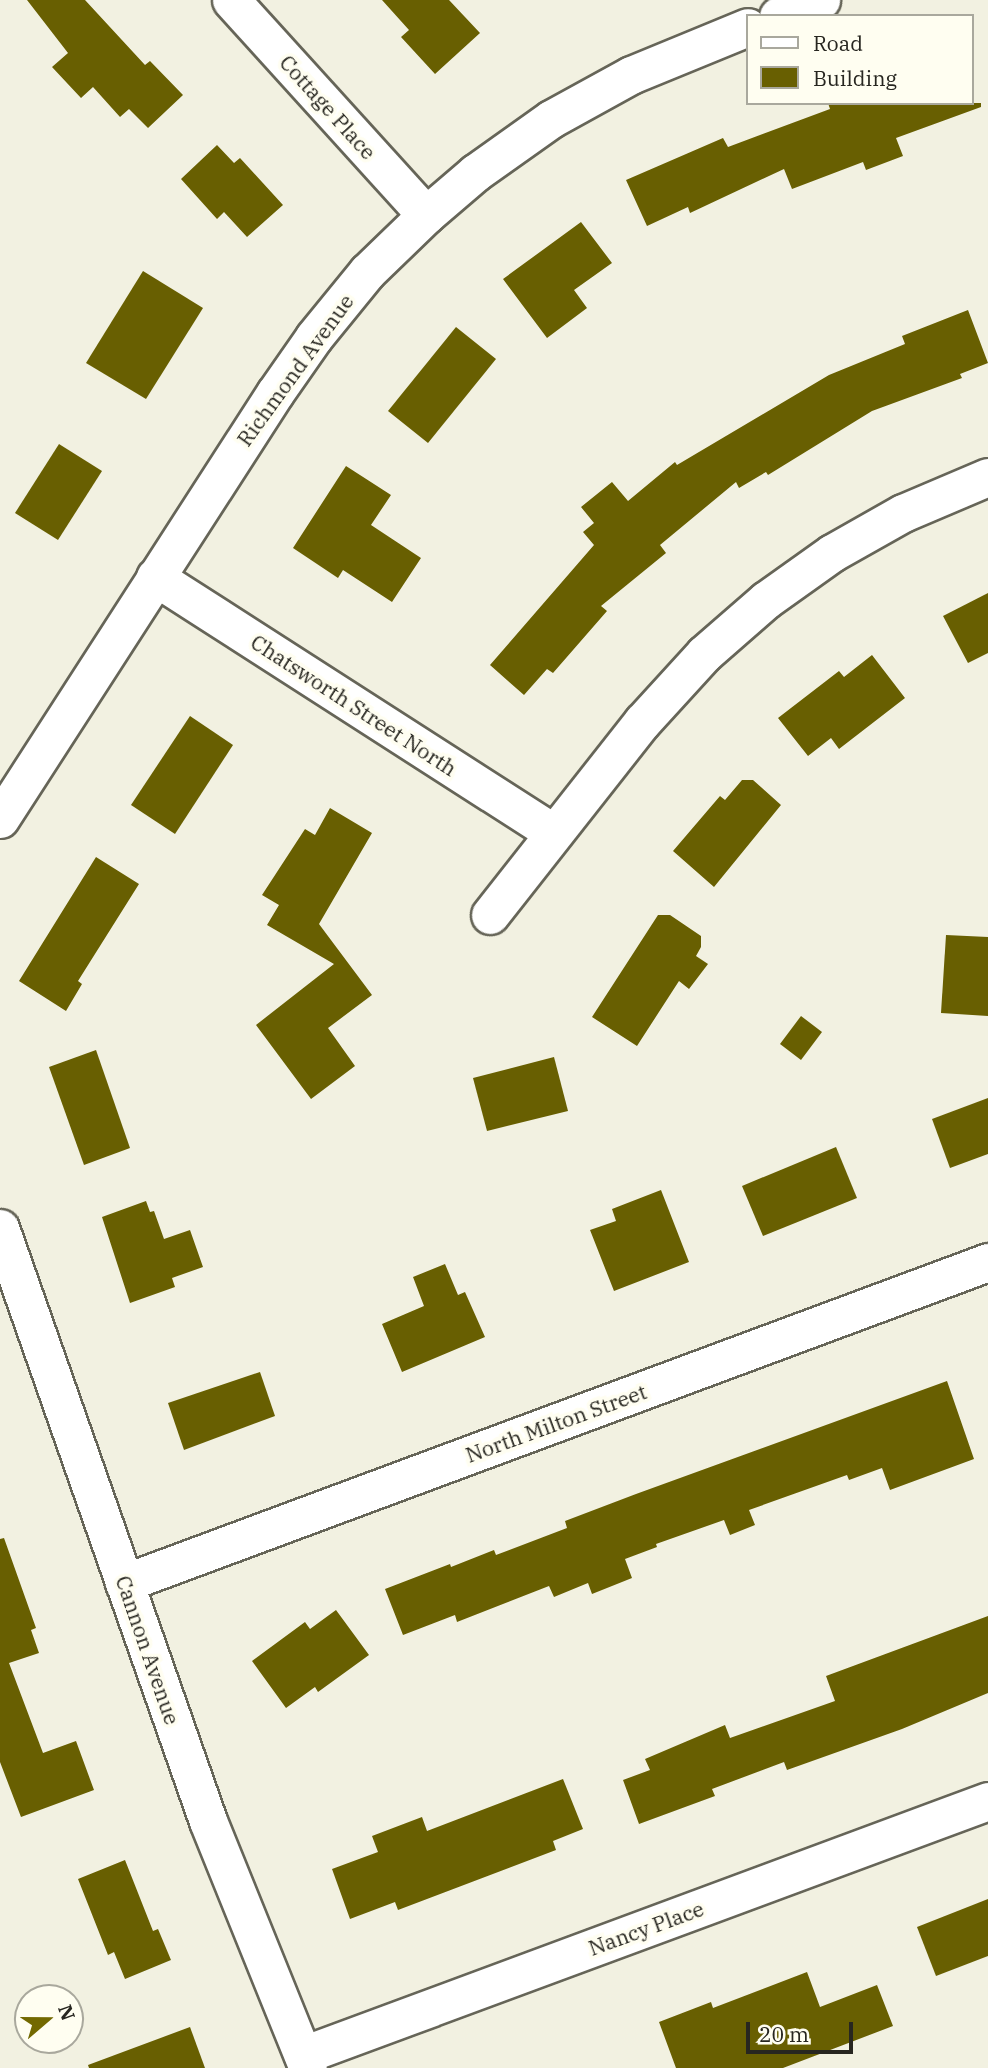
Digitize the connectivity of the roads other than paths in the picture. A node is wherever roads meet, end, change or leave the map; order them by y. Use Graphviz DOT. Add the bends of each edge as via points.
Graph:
graph roads {
  1 [pos="231,0"];
  2 [pos="821,0"];
  3 [pos="783,14"];
  4 [pos="746,28"];
  5 [pos="426,215"];
  6 [pos="988,477"];
  7 [pos="155,577"];
  8 [pos="0,818"];
  9 [pos="553,833"];
  10 [pos="490,915"];
  11 [pos="0,1228"];
  12 [pos="988,1262"];
  13 [pos="124,1583"];
  14 [pos="988,1801"];
  15 [pos="306,2062"];
  1 -- 5 [label="street, Cottage Place"];
  2 -- 3 [label="street"];
  4 -- 5 [label="street, Richmond Avenue" via="631,75 551,119"];
  5 -- 7 [label="street, Richmond Avenue" via="368,272 314,337"];
  6 -- 9 [label="street" via="891,520 832,553 766,600 704,654 642,722"];
  7 -- 8 [label="street, Richmond Avenue"];
  7 -- 9 [label="street, Chatsworth Street North"];
  9 -- 10 [label="street"];
  11 -- 13 [label="street, Cannon Avenue"];
  12 -- 13 [label="street, North Milton Street"];
  13 -- 15 [label="street, Cannon Avenue" via="208,1821"];
  14 -- 15 [label="street, Nancy Place"];
}
